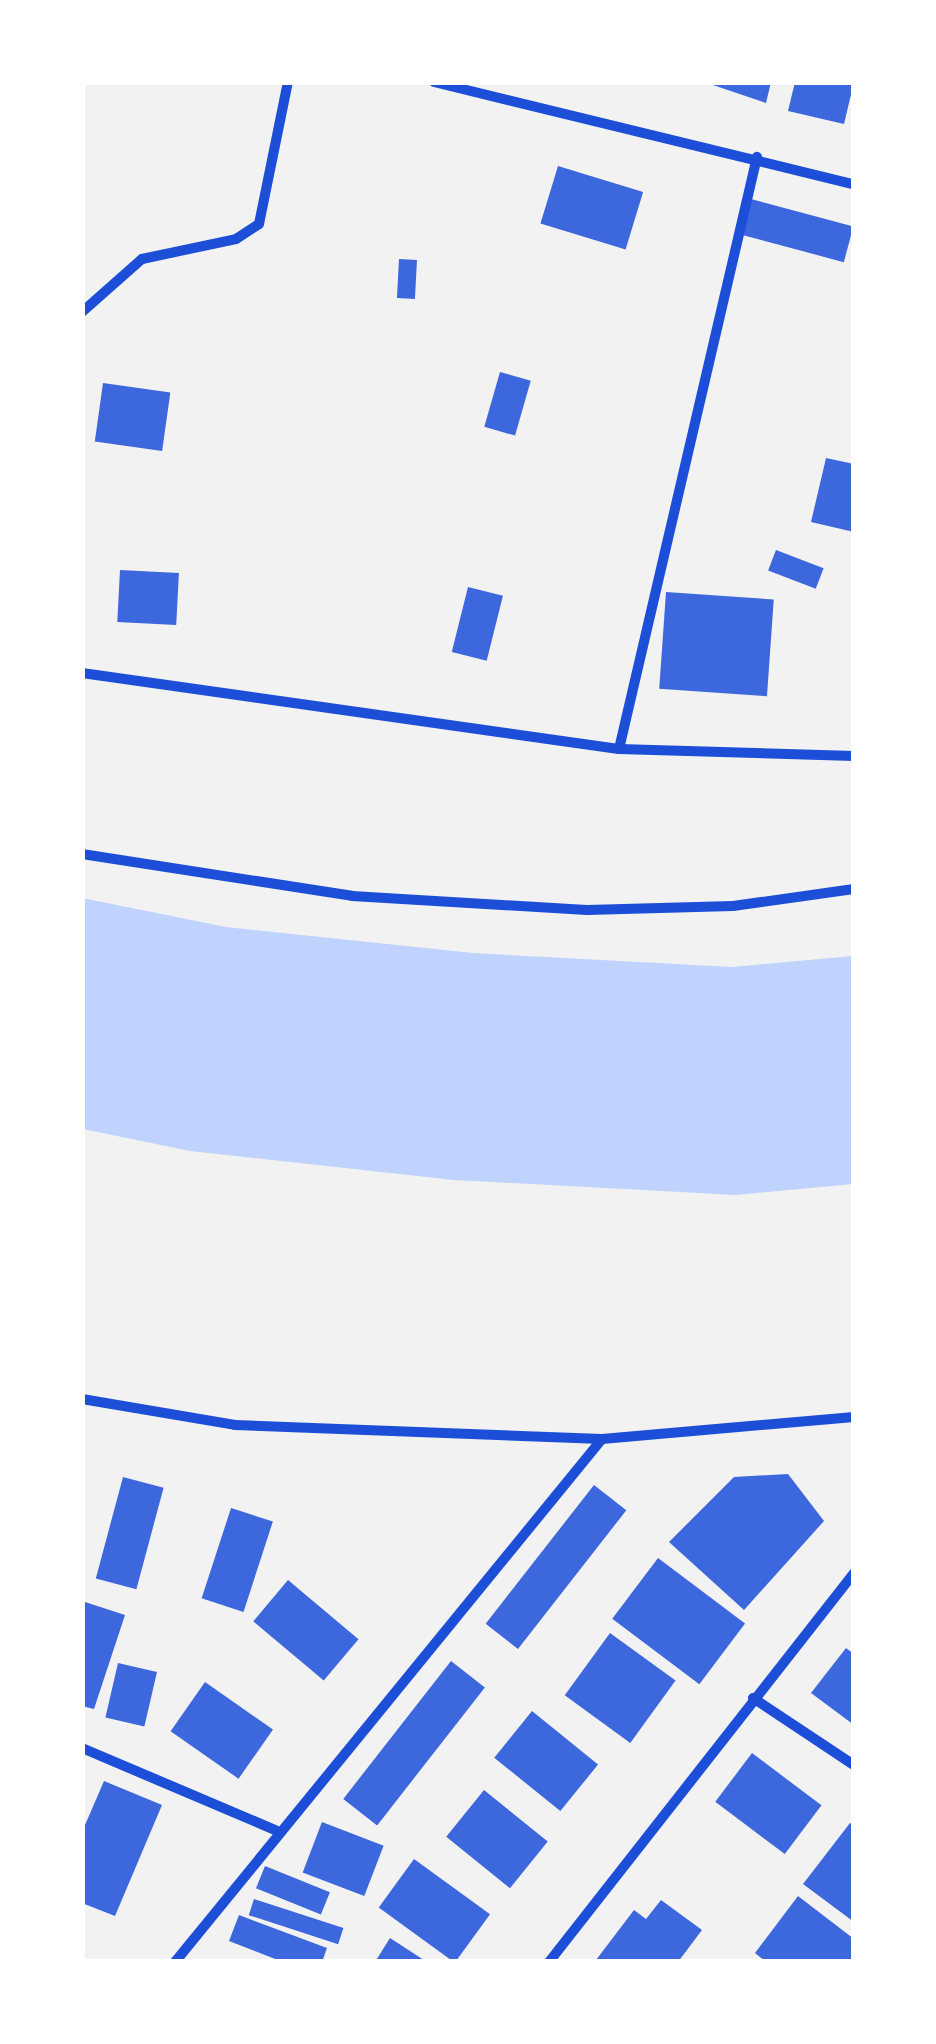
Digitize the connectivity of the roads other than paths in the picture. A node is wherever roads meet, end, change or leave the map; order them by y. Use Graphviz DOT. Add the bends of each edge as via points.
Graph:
graph roads {
  1 [pos="288,82"];
  2 [pos="434,82"];
  3 [pos="757,158"];
  4 [pos="854,184"];
  5 [pos="82,312"];
  6 [pos="82,673"];
  7 [pos="619,749"];
  8 [pos="854,756"];
  9 [pos="82,854"];
  10 [pos="854,889"];
  11 [pos="82,1398"];
  12 [pos="854,1417"];
  13 [pos="602,1439"];
  14 [pos="854,1574"];
  15 [pos="753,1698"];
  16 [pos="82,1748"];
  17 [pos="854,1765"];
  18 [pos="275,1830"];
  19 [pos="175,1962"];
  20 [pos="550,1962"];
  1 -- 5 [label="street" via="259,224 236,240 142,259"];
  2 -- 3 [label="street"];
  3 -- 4 [label="street"];
  3 -- 7 [label="street"];
  6 -- 7 [label="street"];
  7 -- 8 [label="street"];
  9 -- 10 [label="street" via="352,896 588,910 733,906"];
  11 -- 13 [label="street" via="235,1425"];
  12 -- 13 [label="street"];
  13 -- 18 [label="street"];
  14 -- 15 [label="street"];
  15 -- 17 [label="street"];
  15 -- 20 [label="street"];
  16 -- 18 [label="street"];
  18 -- 19 [label="street"];
}
